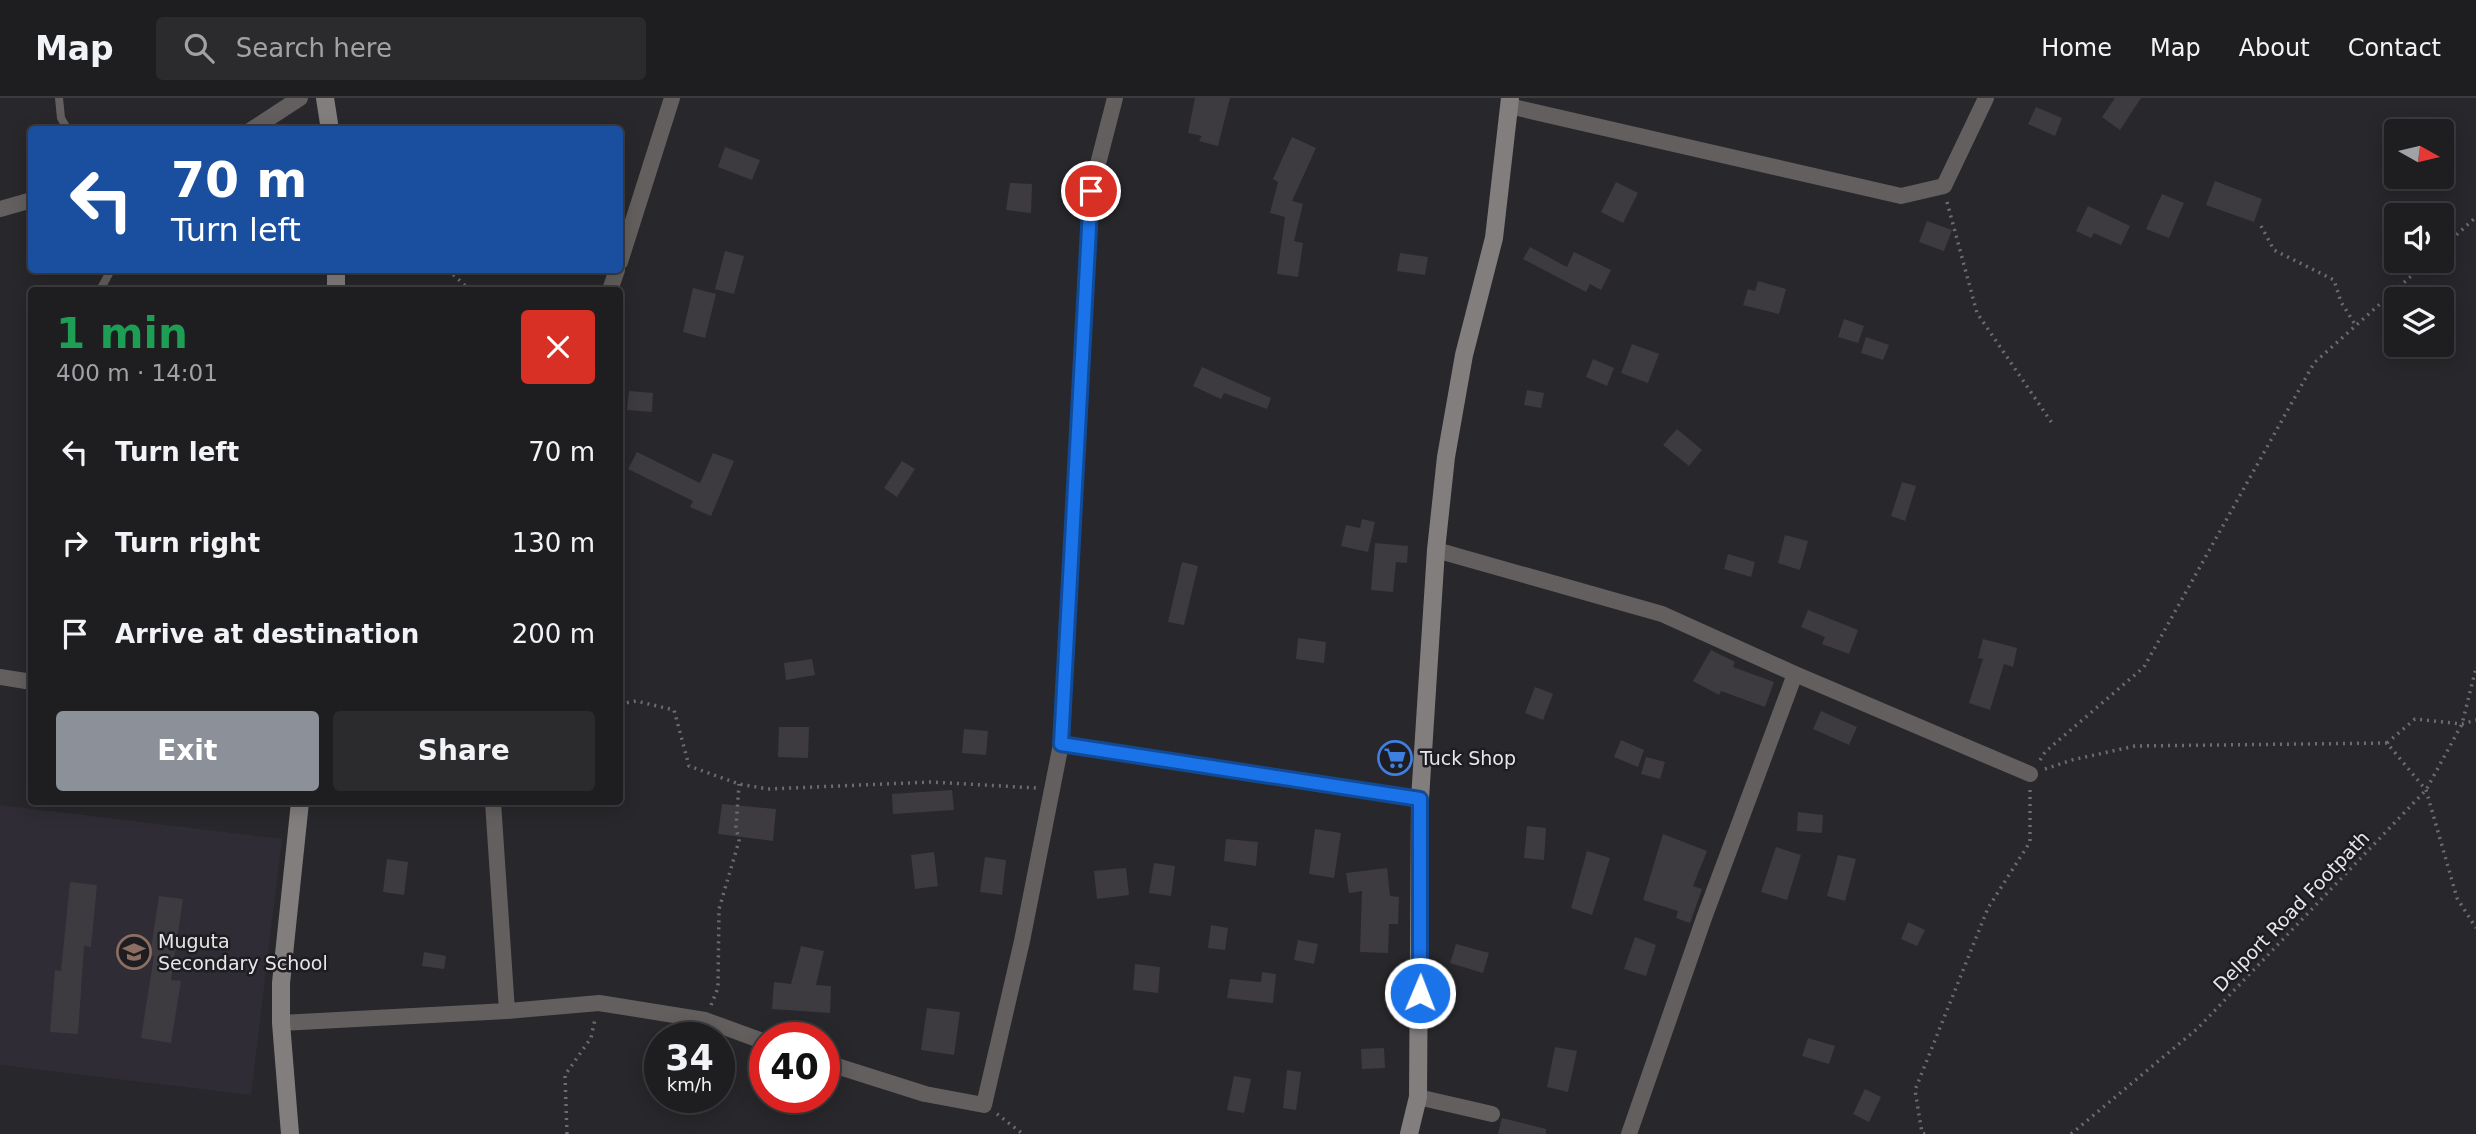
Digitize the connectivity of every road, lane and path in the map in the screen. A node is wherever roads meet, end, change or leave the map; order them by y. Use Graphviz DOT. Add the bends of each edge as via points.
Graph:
graph roads {
  1 [pos="59,98"];
  2 [pos="300,98"];
  3 [pos="326,98"];
  4 [pos="672,98"];
  5 [pos="1115,98"];
  6 [pos="1986,98"];
  7 [pos="1509,102"];
  8 [pos="66,126"];
  9 [pos="257,126"];
  10 [pos="330,126"];
  11 [pos="1944,186"];
  12 [pos="28,201"];
  13 [pos="0,209"];
  14 [pos="2476,217"];
  15 [pos="2261,226"];
  16 [pos="2454,236"];
  17 [pos="623,253"];
  18 [pos="451,273"];
  19 [pos="2415,273"];
  20 [pos="467,287"];
  21 [pos="2356,326"];
  22 [pos="2054,426"];
  23 [pos="1436,550"];
  24 [pos="2476,668"];
  25 [pos="1795,674"];
  26 [pos="0,677"];
  27 [pos="28,681"];
  28 [pos="623,703"];
  29 [pos="2476,720"];
  30 [pos="2462,724"];
  31 [pos="2387,743"];
  32 [pos="1061,744"];
  33 [pos="2030,774"];
  34 [pos="739,783"];
  35 [pos="1053,789"];
  36 [pos="2426,790"];
  37 [pos="1420,799"];
  38 [pos="300,805"];
  39 [pos="493,805"];
  40 [pos="2476,928"];
  41 [pos="599,1003"];
  42 [pos="507,1011"];
  43 [pos="705,1020"];
  44 [pos="281,1023"];
  45 [pos="749,1036"];
  46 [pos="840,1067"];
  47 [pos="1418,1097"];
  48 [pos="984,1105"];
  49 [pos="1492,1114"];
  50 [pos="290,1134"];
  51 [pos="566,1134"];
  52 [pos="1023,1134"];
  53 [pos="1409,1134"];
  54 [pos="1629,1134"];
  55 [pos="1925,1134"];
  56 [pos="2071,1134"];
  1 -- 8 [label="lane"];
  2 -- 9 [label="street"];
  3 -- 10 [label="street"];
  4 -- 17 [label="street"];
  5 -- 32 [label="street" via="1091,191"];
  6 -- 11 [label="street"];
  7 -- 11 [label="street" via="1902,196"];
  7 -- 23 [label="street" via="1494,238 1464,355"];
  11 -- 22 [label="path" via="1977,313"];
  12 -- 13 [label="street"];
  14 -- 16 [label="path"];
  15 -- 21 [label="path" via="2274,250 2334,280"];
  18 -- 20 [label="path"];
  19 -- 21 [label="path"];
  21 -- 33 [label="path" via="2314,363 2144,667 2045,752"];
  23 -- 25 [label="street" via="1662,614"];
  23 -- 37 [label="street"];
  24 -- 30 [label="path, Delport Road Footpath"];
  25 -- 33 [label="street"];
  25 -- 54 [label="street"];
  26 -- 27 [label="street"];
  28 -- 34 [label="path" via="636,701 674,710 689,766"];
  29 -- 30 [label="path"];
  30 -- 31 [label="path" via="2415,719"];
  30 -- 36 [label="path, Delport Road Footpath"];
  31 -- 33 [label="path" via="2135,746"];
  31 -- 36 [label="path"];
  32 -- 35 [label="street"];
  32 -- 37 [label="street"];
  33 -- 55 [label="path" via="2031,842 1988,908 1915,1090"];
  34 -- 35 [label="path" via="768,789 931,782"];
  34 -- 43 [label="path" via="739,841 719,909 719,988"];
  35 -- 48 [label="street"];
  36 -- 40 [label="path" via="2457,898"];
  36 -- 56 [label="path, Delport Road Footpath" via="2198,1028"];
  37 -- 47 [label="street"];
  38 -- 44 [label="street"];
  39 -- 42 [label="street"];
  41 -- 42 [label="street"];
  41 -- 43 [label="street"];
  41 -- 51 [label="path" via="591,1038 565,1075"];
  42 -- 44 [label="street"];
  43 -- 45 [label="street"];
  44 -- 50 [label="street"];
  46 -- 48 [label="street" via="925,1094"];
  47 -- 49 [label="street"];
  47 -- 53 [label="street"];
  48 -- 52 [label="path"];
}
